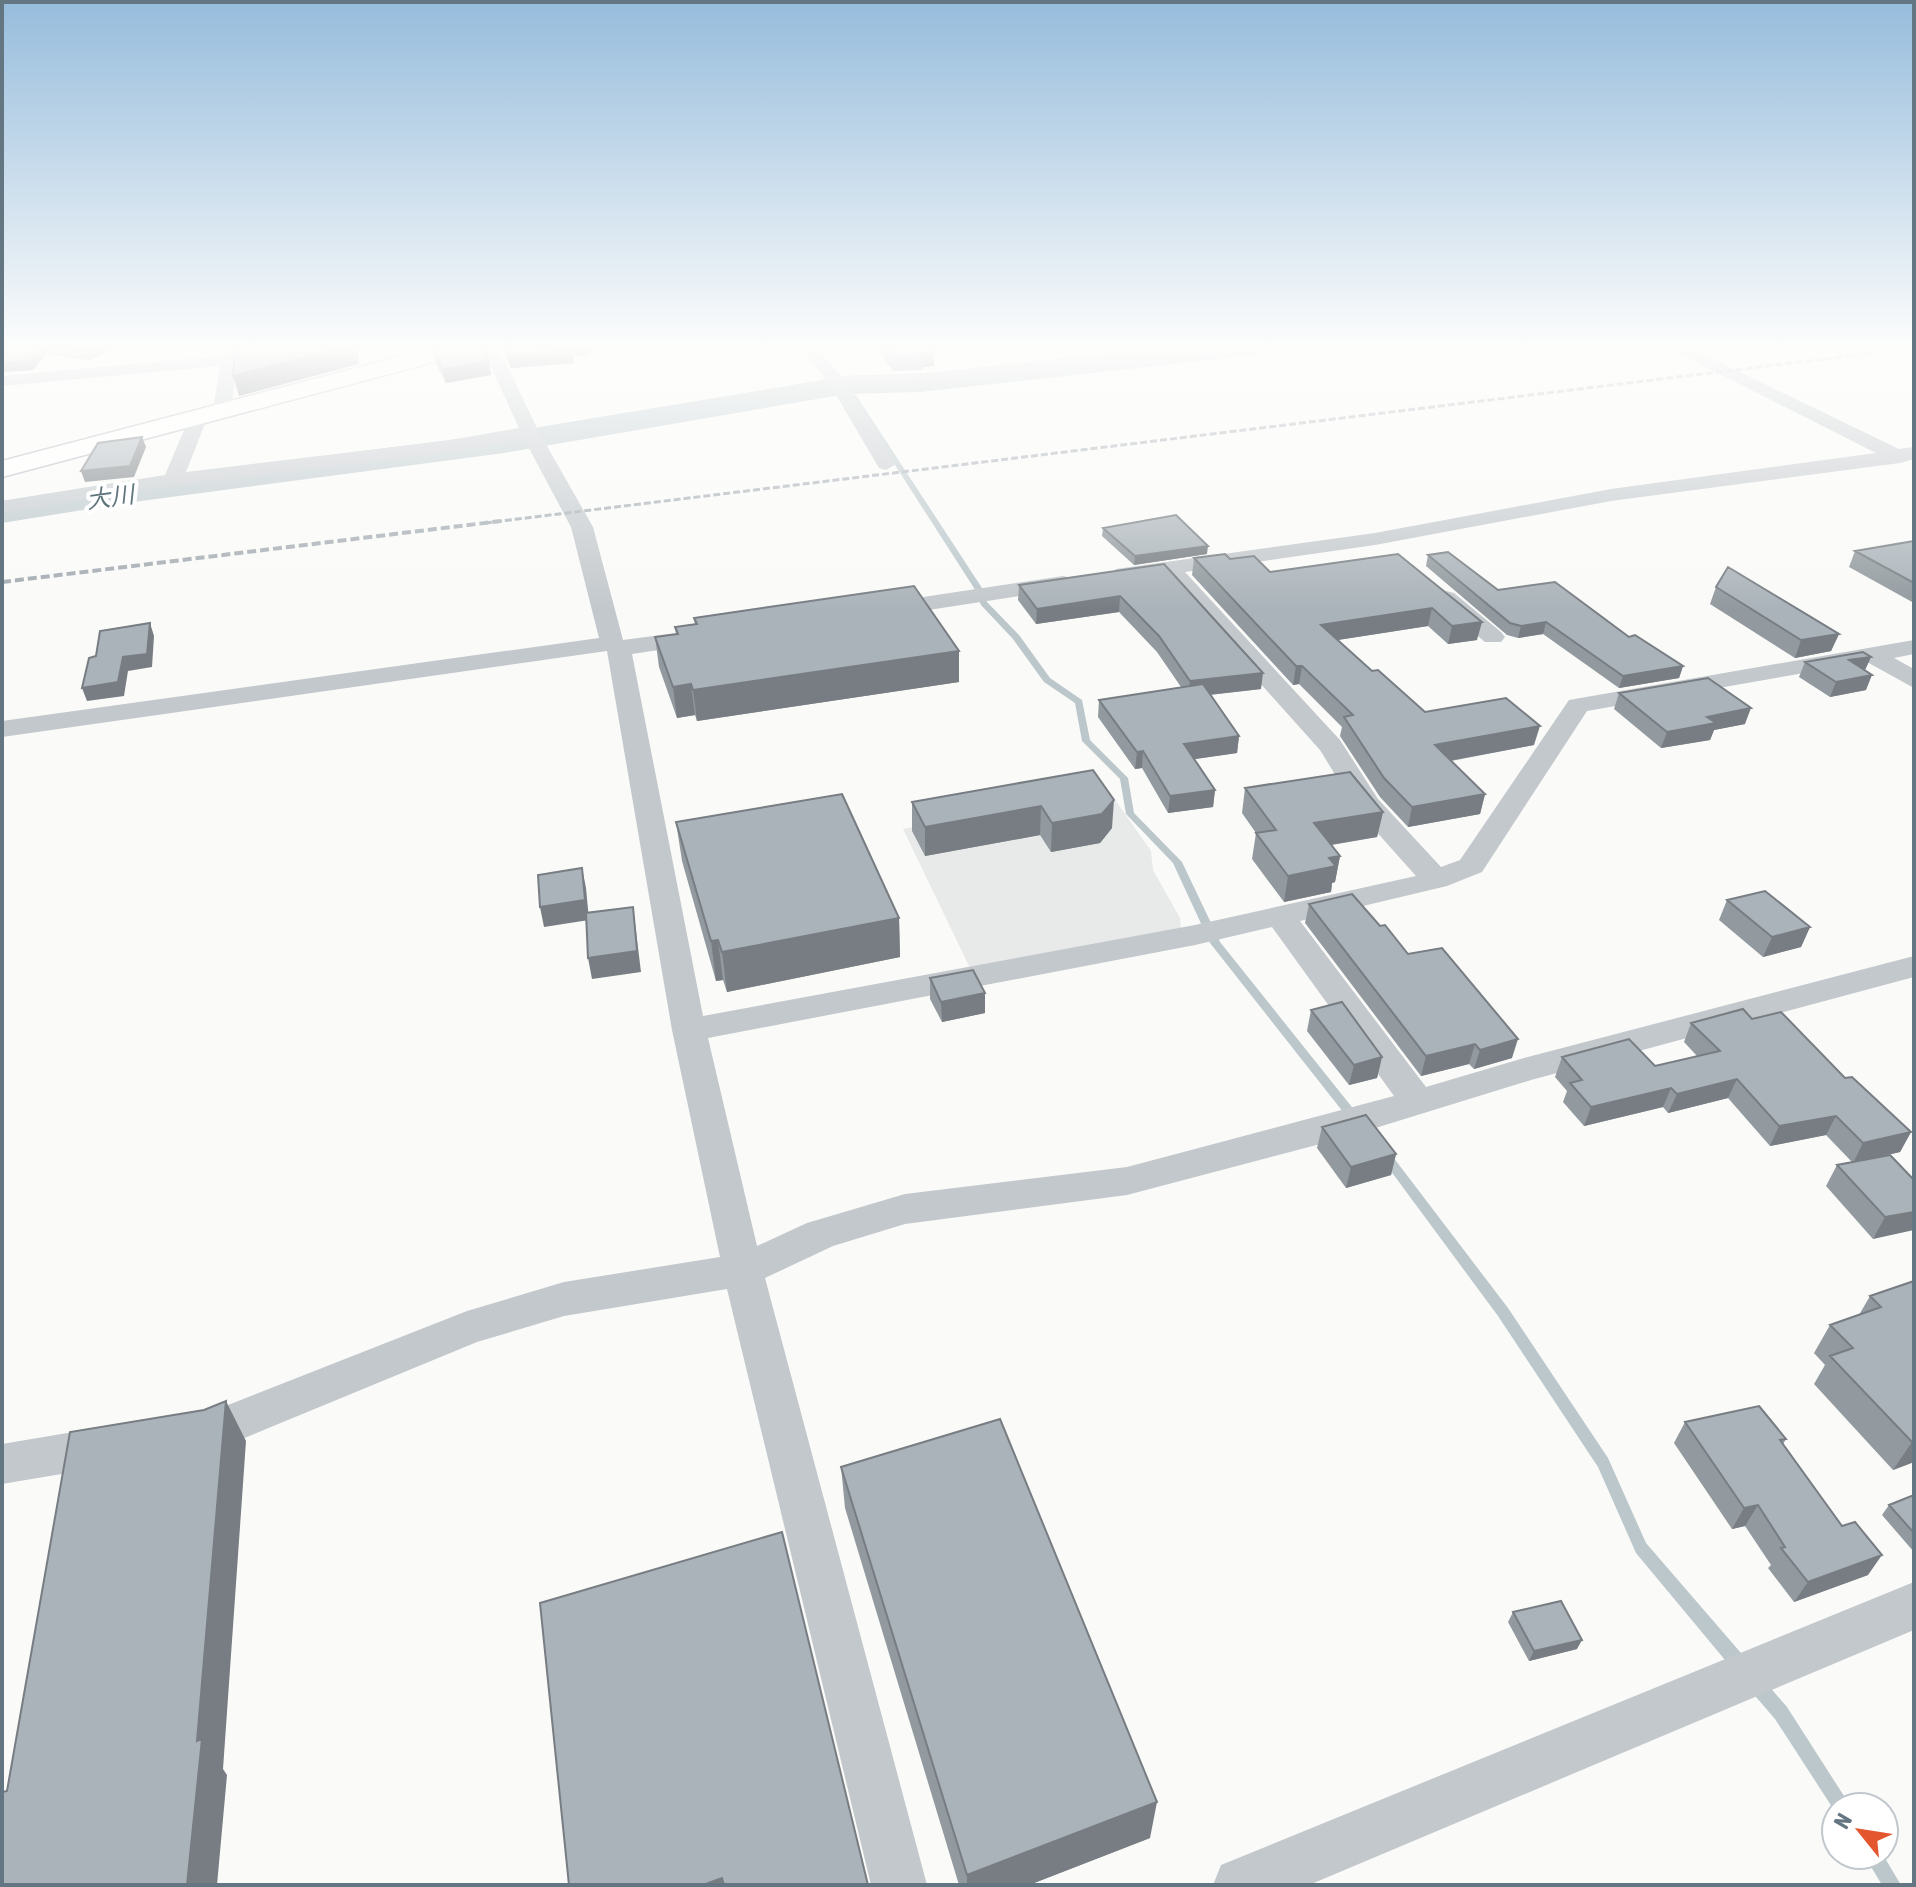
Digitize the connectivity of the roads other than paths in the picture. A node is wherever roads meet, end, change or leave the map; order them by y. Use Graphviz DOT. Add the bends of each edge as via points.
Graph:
graph roads {
  1 [pos="139,433"];
  2 [pos="200,433"];
  3 [pos="524,433"];
  4 [pos="531,433"];
  5 [pos="867,433"];
  6 [pos="1857,433"];
  7 [pos="1908,457"];
  8 [pos="886,464"];
  9 [pos="2,469"];
  10 [pos="173,480"];
  11 [pos="2,507"];
  12 [pos="1375,539"];
  13 [pos="1399,559"];
  14 [pos="1168,567"];
  15 [pos="1434,588"];
  16 [pos="854,614"];
  17 [pos="728,633"];
  18 [pos="1493,637"];
  19 [pos="615,646"];
  20 [pos="1914,647"];
  21 [pos="1870,654"];
  22 [pos="1914,680"];
  23 [pos="2,729"];
  24 [pos="1436,880"];
  25 [pos="1279,915"];
  26 [pos="1914,966"];
  27 [pos="689,1030"];
  28 [pos="1418,1103"];
  29 [pos="743,1270"];
  30 [pos="2,1464"];
  31 [pos="1914,1606"];
  32 [pos="899,1885"];
  33 [pos="1241,1885"];
  1 -- 9 [label="main road"];
  2 -- 10 [label="street"];
  3 -- 10 [label="street"];
  4 -- 19 [label="street" via="582,527"];
  5 -- 8 [label="street"];
  6 -- 7 [label="street"];
  7 -- 12 [label="street" via="1611,495"];
  10 -- 11 [label="street"];
  12 -- 13 [label="street"];
  12 -- 14 [label="street"];
  14 -- 16 [label="street"];
  14 -- 24 [label="street" via="1331,746 1367,804"];
  15 -- 18 [label="street"];
  17 -- 19 [label="street"];
  19 -- 23 [label="street"];
  19 -- 27 [label="street"];
  20 -- 21 [label="street"];
  21 -- 22 [label="street"];
  21 -- 24 [label="street" via="1578,705 1471,866"];
  24 -- 25 [label="street"];
  25 -- 27 [label="street"];
  25 -- 28 [label="street"];
  26 -- 28 [label="street"];
  27 -- 29 [label="street"];
  28 -- 29 [label="street" via="1127,1181 905,1209 821,1234"];
  29 -- 30 [label="street" via="564,1299 467,1328 225,1426"];
  29 -- 32 [label="street"];
  31 -- 33 [label="street"];
}
